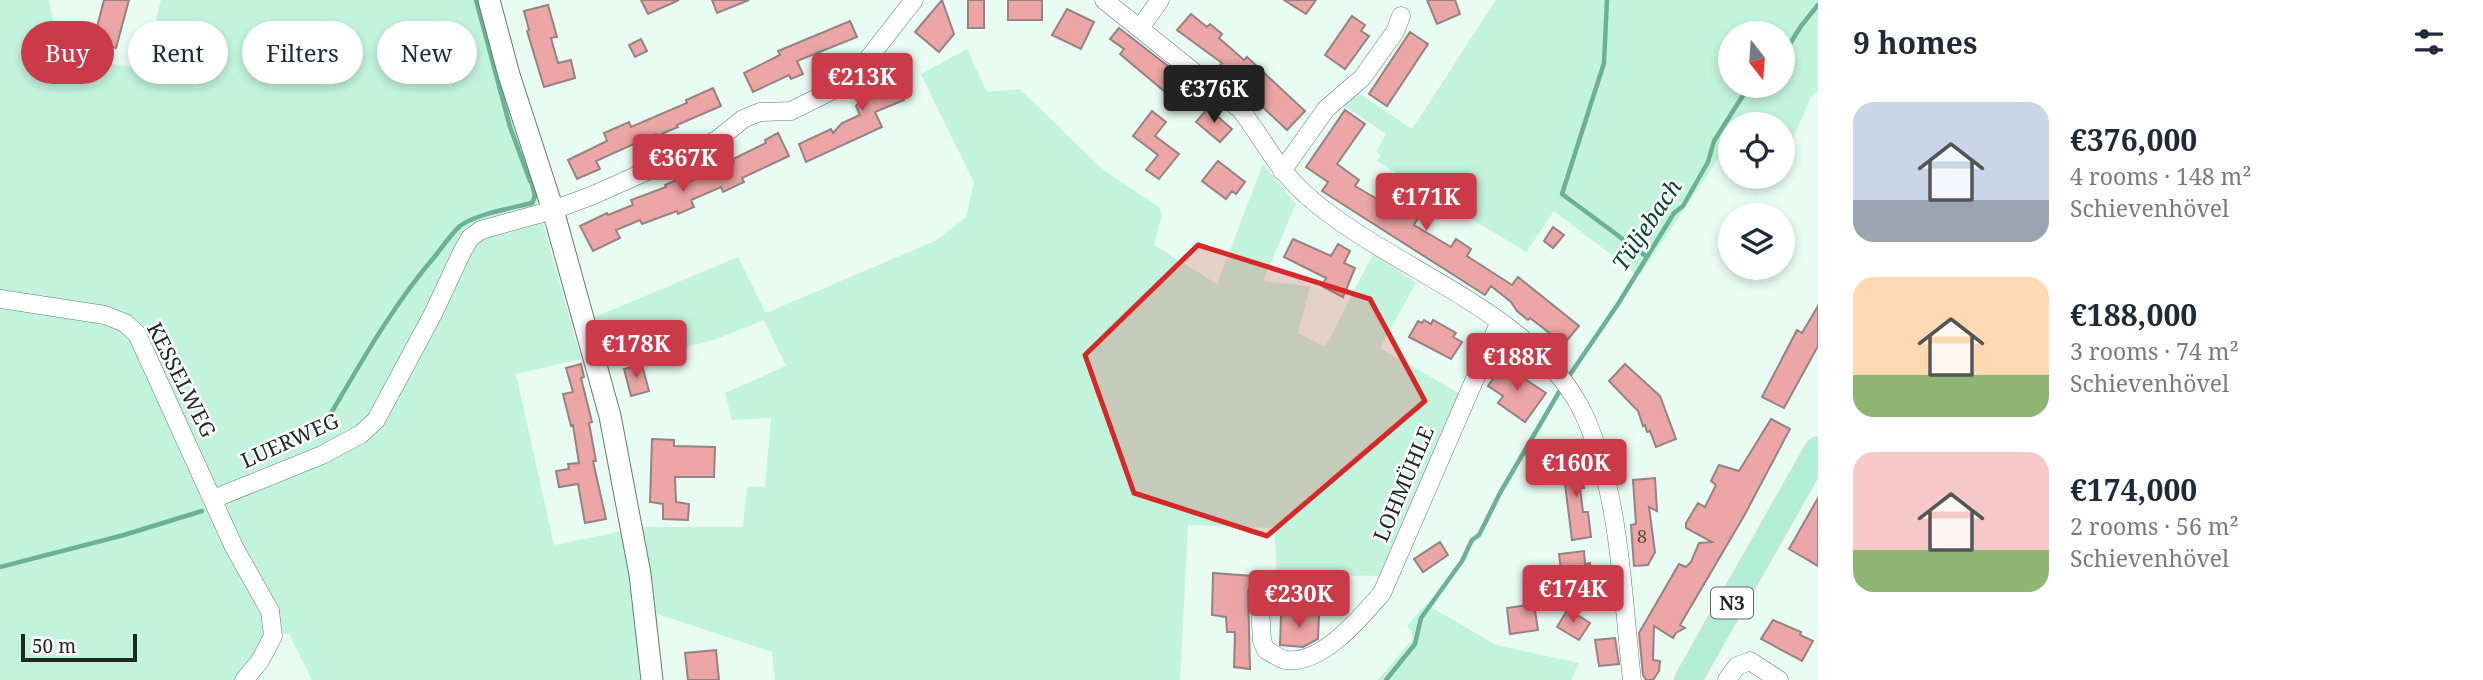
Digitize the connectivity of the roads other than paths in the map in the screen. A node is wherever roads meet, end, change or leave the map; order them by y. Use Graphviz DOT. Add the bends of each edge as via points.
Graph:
graph roads {
  1 [pos="489,0"];
  2 [pos="914,0"];
  3 [pos="1104,0"];
  4 [pos="1160,0"];
  5 [pos="1401,16"];
  6 [pos="1140,28"];
  7 [pos="1282,171"];
  8 [pos="553,210"];
  9 [pos="0,299"];
  10 [pos="1500,321"];
  11 [pos="1818,450"];
  12 [pos="213,499"];
  13 [pos="1259,590"];
  14 [pos="244,680"];
  15 [pos="652,680"];
  16 [pos="1632,680"];
  17 [pos="1688,680"];
  18 [pos="1727,680"];
  19 [pos="1779,680"];
  1 -- 8 [label="street"];
  2 -- 8 [label="street, LUERWEG" via="857,73 833,90 791,111 760,112 743,119 717,140"];
  3 -- 6 [label="street"];
  4 -- 6 [label="street"];
  5 -- 7 [label="street" via="1363,78 1326,108"];
  6 -- 7 [label="street" via="1240,109"];
  7 -- 10 [label="street" via="1346,226"];
  8 -- 12 [label="street, LUERWEG" via="499,223 470,238 386,405 361,434 322,455"];
  8 -- 15 [label="street" via="610,416 640,574"];
  9 -- 12 [label="street, KESSELWEG" via="105,315 137,334"];
  10 -- 13 [label="street, LOHMÜHLE" via="1382,593 1355,624 1315,656 1286,660 1266,650 1262,641"];
  10 -- 16 [label="street" via="1535,350 1564,383 1586,419 1615,528"];
  11 -- 17 [label="main road, N3"];
  12 -- 14 [label="street" via="270,611 273,636"];
  18 -- 19 [label="street" via="1737,666 1750,661"];
}
